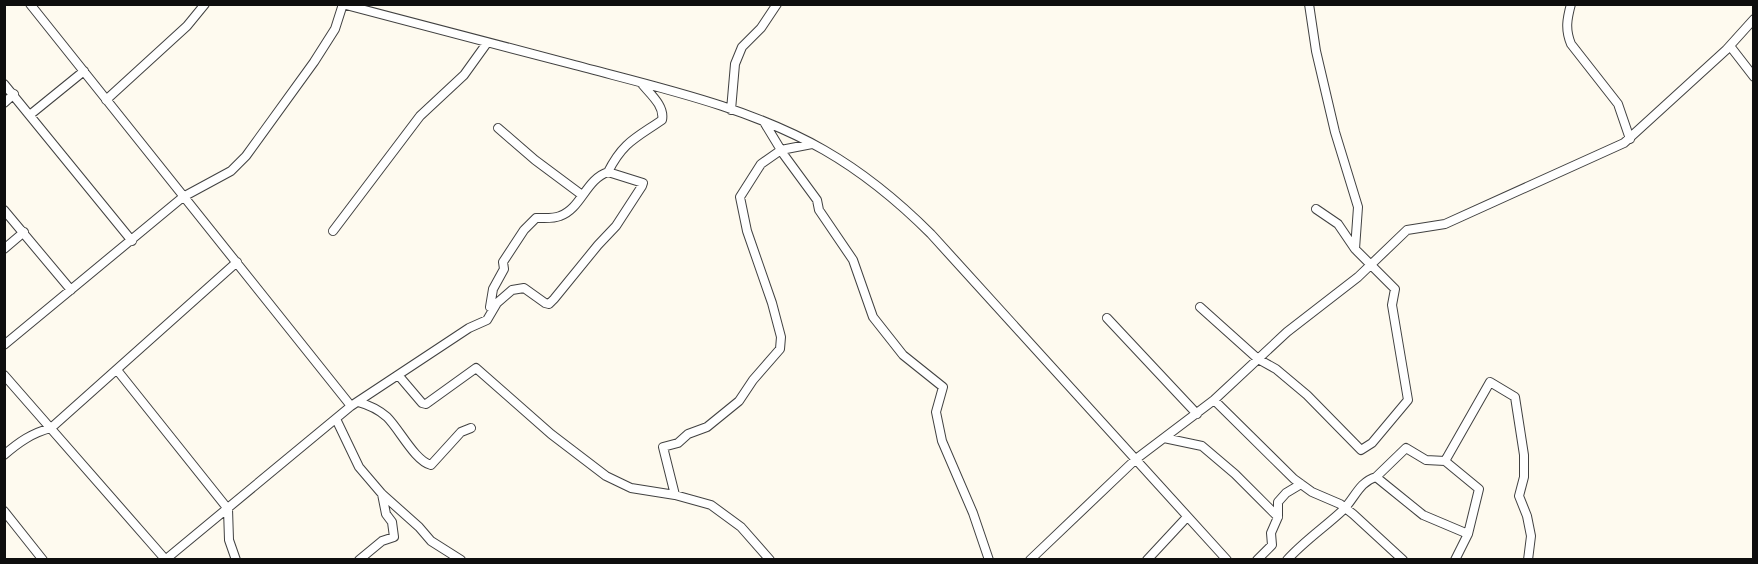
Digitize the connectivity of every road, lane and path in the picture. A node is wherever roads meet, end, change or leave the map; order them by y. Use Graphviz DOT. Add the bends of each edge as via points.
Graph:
graph roads {
  1 [pos="30,4"];
  2 [pos="206,4"];
  3 [pos="766,4"];
  4 [pos="777,4"];
  5 [pos="1309,4"];
  6 [pos="1571,4"];
  7 [pos="342,5"];
  8 [pos="772,12"];
  9 [pos="1754,19"];
  10 [pos="487,43"];
  11 [pos="1730,46"];
  12 [pos="84,71"];
  13 [pos="1754,77"];
  14 [pos="641,83"];
  15 [pos="4,84"];
  16 [pos="14,94"];
  17 [pos="106,100"];
  18 [pos="4,103"];
  19 [pos="731,110"];
  20 [pos="30,114"];
  21 [pos="764,122"];
  22 [pos="498,128"];
  23 [pos="1630,139"];
  24 [pos="812,144"];
  25 [pos="781,150"];
  26 [pos="608,171"];
  27 [pos="582,195"];
  28 [pos="183,197"];
  29 [pos="1316,209"];
  30 [pos="4,210"];
  31 [pos="333,231"];
  32 [pos="24,232"];
  33 [pos="132,241"];
  34 [pos="4,249"];
  35 [pos="1355,249"];
  36 [pos="237,261"];
  37 [pos="1371,265"];
  38 [pos="71,290"];
  39 [pos="1200,307"];
  40 [pos="1107,318"];
  41 [pos="486,320"];
  42 [pos="4,345"];
  43 [pos="1258,359"];
  44 [pos="117,370"];
  45 [pos="4,375"];
  46 [pos="399,376"];
  47 [pos="1214,400"];
  48 [pos="355,404"];
  49 [pos="1197,414"];
  50 [pos="336,419"];
  51 [pos="51,428"];
  52 [pos="471,428"];
  53 [pos="1164,438"];
  54 [pos="4,455"];
  55 [pos="1136,459"];
  56 [pos="1445,461"];
  57 [pos="1376,477"];
  58 [pos="1301,484"];
  59 [pos="382,494"];
  60 [pos="675,495"];
  61 [pos="1345,508"];
  62 [pos="228,509"];
  63 [pos="4,511"];
  64 [pos="1187,517"];
  65 [pos="1278,517"];
  66 [pos="1468,534"];
  67 [pos="165,559"];
  68 [pos="44,560"];
  69 [pos="236,560"];
  70 [pos="359,560"];
  71 [pos="461,560"];
  72 [pos="770,560"];
  73 [pos="989,560"];
  74 [pos="1030,560"];
  75 [pos="1147,560"];
  76 [pos="1227,560"];
  77 [pos="1257,560"];
  78 [pos="1287,560"];
  79 [pos="1403,560"];
  80 [pos="1455,560"];
  81 [pos="1528,560"];
  1 -- 12 [label="street"];
  2 -- 17 [label="street"];
  3 -- 8 [label="street"];
  4 -- 8 [label="street"];
  5 -- 35 [label="street" via="1332,120 1358,207"];
  6 -- 23 [label="street" via="1567,19 1571,44 1618,104"];
  7 -- 10 [label="street"];
  7 -- 28 [label="street" via="334,29 314,62 246,156 231,171"];
  8 -- 19 [label="street" via="742,47 735,64"];
  9 -- 11 [label="street"];
  10 -- 14 [label="street"];
  10 -- 31 [label="street" via="464,75 420,116"];
  11 -- 13 [label="street"];
  11 -- 23 [label="street"];
  12 -- 17 [label="street"];
  12 -- 20 [label="street"];
  14 -- 19 [label="street"];
  14 -- 26 [label="street" via="657,101 662,120 630,141"];
  15 -- 16 [label="street"];
  16 -- 18 [label="street"];
  16 -- 20 [label="street"];
  17 -- 28 [label="street"];
  19 -- 21 [label="street"];
  20 -- 33 [label="street"];
  21 -- 24 [label="street"];
  21 -- 25 [label="street"];
  22 -- 27 [label="street"];
  23 -- 37 [label="street" via="1444,224 1407,230"];
  24 -- 25 [label="street"];
  24 -- 55 [label="street" via="854,168 907,210"];
  25 -- 60 [label="street" via="761,164 740,196 747,231 781,337 780,349 738,401 707,427 663,447"];
  25 -- 73 [label="street" via="853,260 873,317 903,355 943,387 936,412 942,441"];
  26 -- 27 [label="street" via="599,174"];
  26 -- 41 [label="street" via="643,183 616,226 549,304 524,288 512,290"];
  27 -- 41 [label="street" via="563,216 536,218 525,230 503,262"];
  28 -- 33 [label="street"];
  28 -- 36 [label="street"];
  29 -- 35 [label="street" via="1338,224"];
  30 -- 32 [label="street"];
  32 -- 34 [label="street"];
  32 -- 38 [label="street"];
  33 -- 38 [label="street"];
  35 -- 37 [label="street"];
  36 -- 44 [label="street"];
  36 -- 48 [label="street"];
  37 -- 43 [label="street"];
  37 -- 43 [label="street" via="1395,289 1392,304 1408,400 1372,443 1361,450 1307,395"];
  38 -- 42 [label="street"];
  39 -- 43 [label="street"];
  40 -- 49 [label="street"];
  41 -- 46 [label="street"];
  43 -- 47 [label="street"];
  44 -- 51 [label="street"];
  44 -- 62 [label="street"];
  45 -- 51 [label="street"];
  46 -- 48 [label="street"];
  46 -- 60 [label="street" via="426,405 476,369 551,435 606,476 631,488"];
  47 -- 49 [label="street"];
  47 -- 58 [label="street"];
  48 -- 50 [label="street"];
  48 -- 52 [label="street" via="371,405 382,412 418,456 431,465 461,432"];
  49 -- 53 [label="street"];
  50 -- 59 [label="street" via="359,467"];
  50 -- 62 [label="street"];
  51 -- 54 [label="street" via="17,442"];
  51 -- 67 [label="street"];
  53 -- 55 [label="street"];
  53 -- 65 [label="street" via="1202,446"];
  55 -- 64 [label="street"];
  55 -- 74 [label="street"];
  56 -- 57 [label="street" via="1426,460 1406,448"];
  56 -- 66 [label="street" via="1479,489"];
  56 -- 81 [label="street" via="1490,382 1515,397 1524,455 1519,496 1531,536"];
  57 -- 61 [label="street" via="1365,482"];
  57 -- 66 [label="street" via="1423,515"];
  58 -- 61 [label="street"];
  58 -- 65 [label="street" via="1278,502"];
  59 -- 70 [label="street" via="394,537 382,541"];
  59 -- 71 [label="street" via="431,541"];
  60 -- 72 [label="street" via="711,504 741,527"];
  61 -- 78 [label="street"];
  61 -- 79 [label="street"];
  62 -- 67 [label="street"];
  62 -- 69 [label="street"];
  63 -- 68 [label="street"];
  64 -- 75 [label="street"];
  64 -- 76 [label="street"];
  65 -- 77 [label="street" via="1271,533 1272,545"];
  66 -- 80 [label="street"];
}
